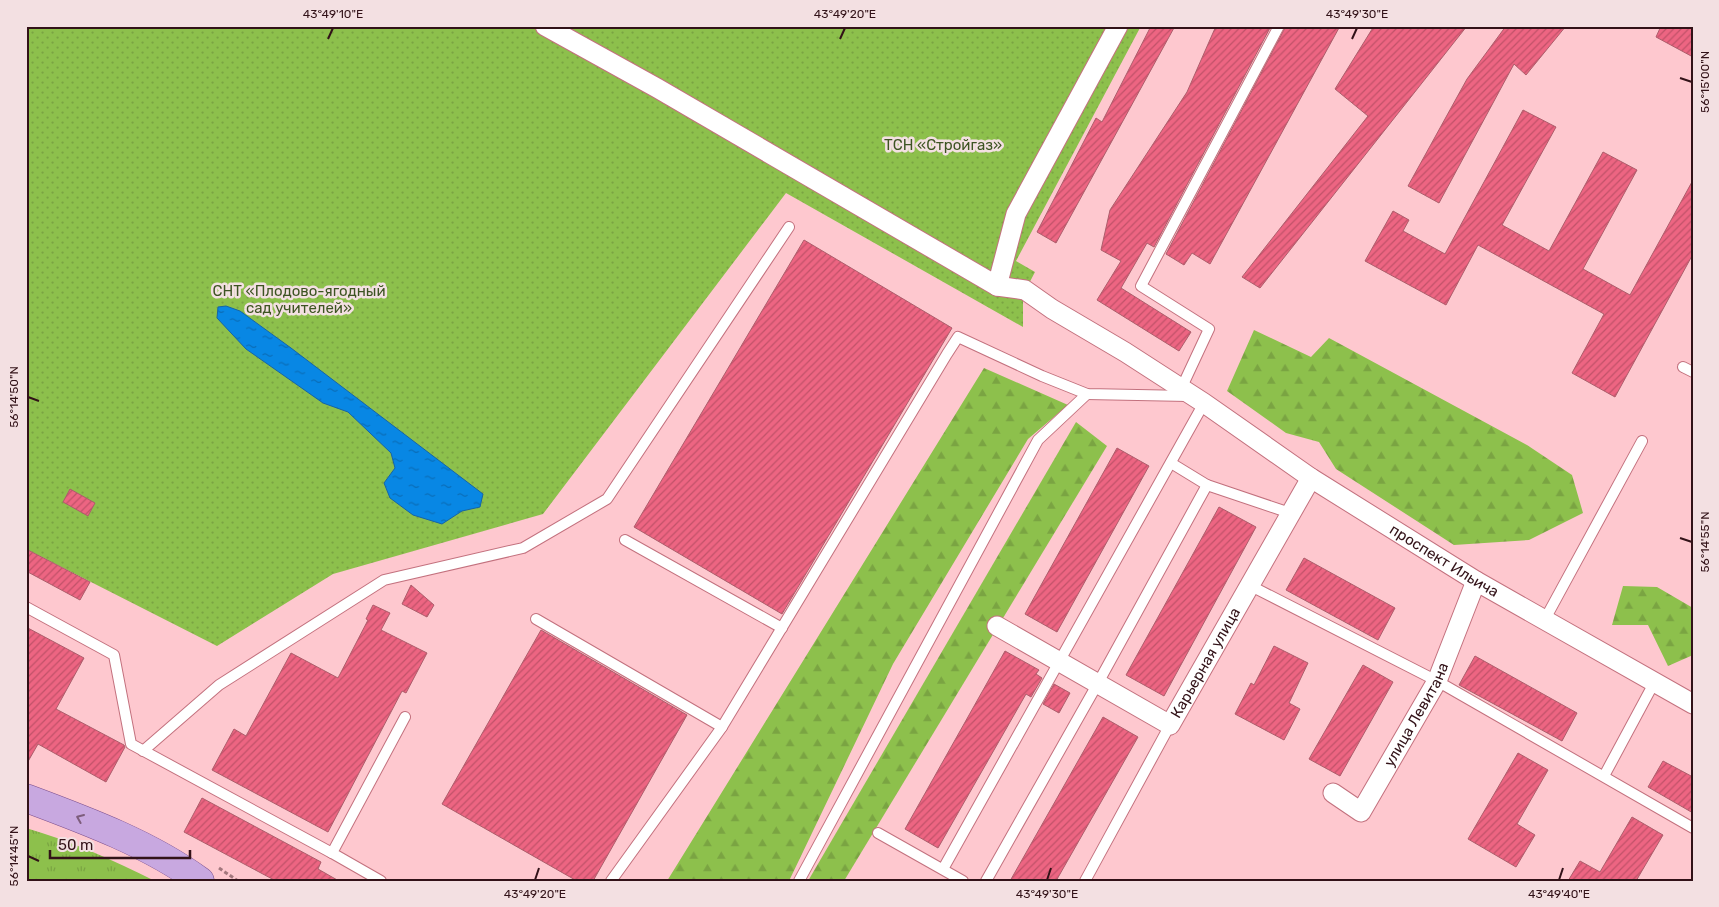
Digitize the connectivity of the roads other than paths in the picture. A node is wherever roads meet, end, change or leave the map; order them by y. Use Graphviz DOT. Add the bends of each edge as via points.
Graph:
graph roads {
  1 [pos="545,26"];
  2 [pos="1118,26"];
  3 [pos="1279,26"];
  4 [pos="789,227"];
  5 [pos="996,286"];
  6 [pos="1683,367"];
  7 [pos="1693,372"];
  8 [pos="1087,394"];
  9 [pos="1193,396"];
  10 [pos="1642,442"];
  11 [pos="1171,463"];
  12 [pos="1311,478"];
  13 [pos="1207,484"];
  14 [pos="1290,513"];
  15 [pos="625,540"];
  16 [pos="1476,580"];
  17 [pos="1249,585"];
  18 [pos="26,607"];
  19 [pos="536,619"];
  20 [pos="1544,621"];
  21 [pos="997,626"];
  22 [pos="782,628"];
  23 [pos="1060,662"];
  24 [pos="1437,681"];
  25 [pos="1098,683"];
  26 [pos="1654,683"];
  27 [pos="1693,704"];
  28 [pos="405,717"];
  29 [pos="1170,725"];
  30 [pos="722,727"];
  31 [pos="143,751"];
  32 [pos="1604,776"];
  33 [pos="1333,793"];
  34 [pos="26,798"];
  35 [pos="1693,828"];
  36 [pos="878,833"];
  37 [pos="332,853"];
  38 [pos="943,869"];
  39 [pos="960,880"];
  40 [pos="200,881"];
  41 [pos="381,881"];
  42 [pos="611,881"];
  43 [pos="799,881"];
  44 [pos="986,881"];
  45 [pos="1085,881"];
  1 -- 5 [label="street"];
  2 -- 5 [label="street" via="1016,214"];
  3 -- 9 [label="lane" via="1141,286 1209,330"];
  4 -- 31 [label="lane" via="607,499 523,548 384,580 219,685"];
  5 -- 9 [label="street, проспект Ильича" via="1025,290"];
  6 -- 7 [label="lane"];
  8 -- 9 [label="lane"];
  8 -- 22 [label="lane" via="958,337"];
  8 -- 43 [label="lane" via="1038,440"];
  9 -- 11 [label="lane"];
  9 -- 12 [label="street, проспект Ильича"];
  10 -- 20 [label="lane"];
  11 -- 13 [label="lane"];
  11 -- 23 [label="lane"];
  12 -- 14 [label="street, Карьерная улица"];
  12 -- 16 [label="street, проспект Ильича"];
  13 -- 14 [label="lane"];
  13 -- 25 [label="lane"];
  14 -- 17 [label="street, Карьерная улица"];
  15 -- 22 [label="lane"];
  16 -- 20 [label="street, проспект Ильича"];
  16 -- 24 [label="street, улица Левитана"];
  17 -- 24 [label="lane"];
  17 -- 29 [label="street, Карьерная улица"];
  18 -- 31 [label="lane" via="114,655 131,744"];
  19 -- 30 [label="lane"];
  20 -- 26 [label="street, проспект Ильича"];
  21 -- 23 [label="street, Карьерная улица"];
  22 -- 30 [label="lane"];
  23 -- 25 [label="street, Карьерная улица"];
  23 -- 38 [label="lane"];
  24 -- 32 [label="lane"];
  24 -- 33 [label="street, улица Левитана" via="1361,812"];
  25 -- 29 [label="street, Карьерная улица"];
  25 -- 44 [label="lane"];
  26 -- 27 [label="street, проспект Ильича"];
  26 -- 32 [label="lane"];
  28 -- 37 [label="lane"];
  29 -- 45 [label="lane"];
  30 -- 42 [label="lane"];
  31 -- 37 [label="lane"];
  32 -- 35 [label="lane"];
  40 -- 34 [label="main road, one-way" via="137,844"];
  36 -- 38 [label="lane"];
  37 -- 41 [label="lane"];
  38 -- 39 [label="lane"];
}
